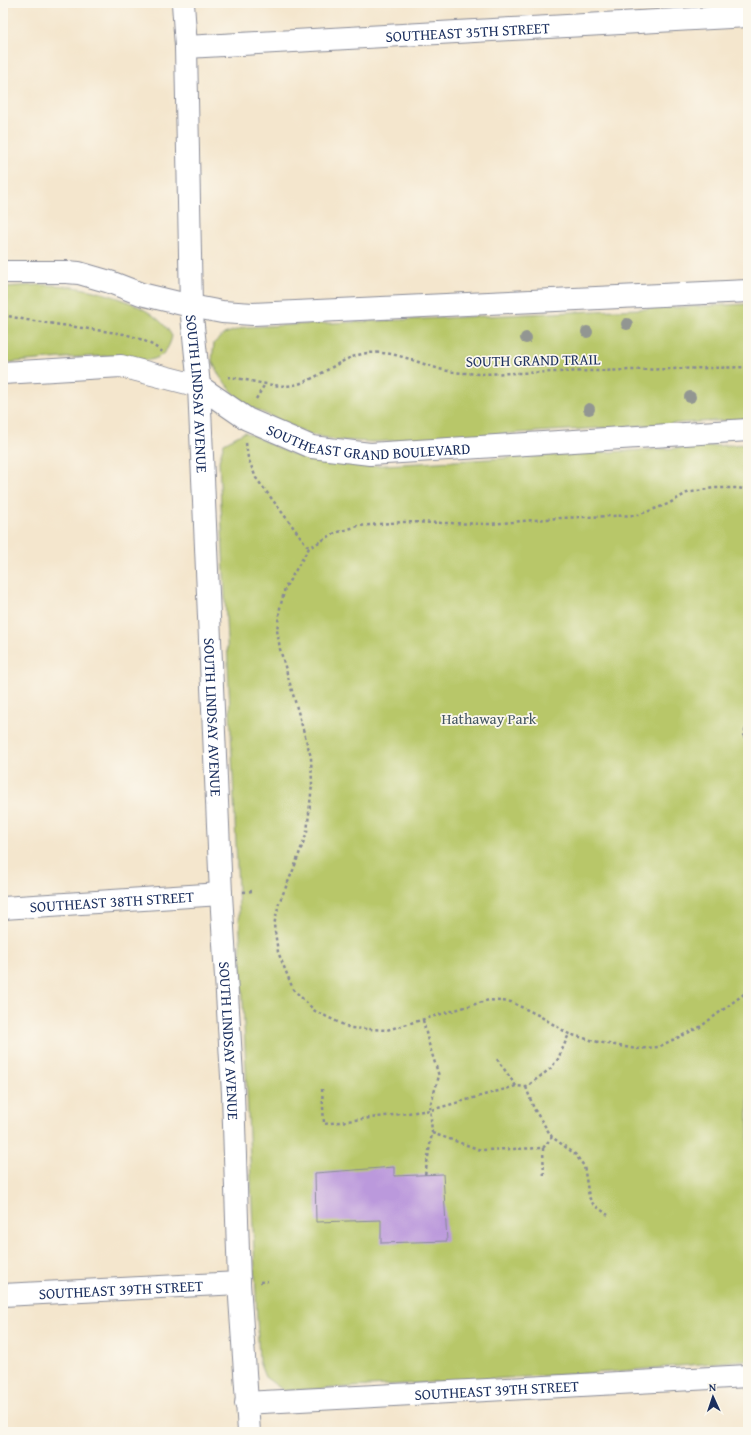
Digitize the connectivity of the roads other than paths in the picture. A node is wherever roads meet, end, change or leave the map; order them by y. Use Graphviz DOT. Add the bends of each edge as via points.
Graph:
graph roads {
  1 [pos="183,3"];
  2 [pos="748,16"];
  3 [pos="186,47"];
  4 [pos="3,272"];
  5 [pos="748,291"];
  6 [pos="191,306"];
  7 [pos="3,373"];
  8 [pos="199,377"];
  9 [pos="748,430"];
  10 [pos="221,894"];
  11 [pos="3,908"];
  12 [pos="239,1283"];
  13 [pos="3,1295"];
  14 [pos="748,1376"];
  15 [pos="246,1402"];
  16 [pos="248,1432"];
  1 -- 3 [label="street, SOUTH LINDSAY AVENUE"];
  2 -- 3 [label="street, SOUTHEAST 35TH STREET"];
  3 -- 6 [label="street, SOUTH LINDSAY AVENUE"];
  4 -- 6 [label="street" via="79,273 141,294"];
  5 -- 6 [label="street" via="252,314"];
  6 -- 8 [label="street, SOUTH LINDSAY AVENUE"];
  7 -- 8 [label="street, SOUTHEAST GRAND BOULEVARD" via="122,366"];
  8 -- 9 [label="street, SOUTHEAST GRAND BOULEVARD" via="247,419 312,446 370,454"];
  8 -- 10 [label="street, SOUTH LINDSAY AVENUE"];
  10 -- 11 [label="street, SOUTHEAST 38TH STREET"];
  10 -- 12 [label="street, SOUTH LINDSAY AVENUE" via="234,1092"];
  12 -- 13 [label="street, SOUTHEAST 39TH STREET"];
  12 -- 15 [label="street, SOUTH LINDSAY AVENUE"];
  14 -- 15 [label="street, SOUTHEAST 39TH STREET"];
  15 -- 16 [label="street, SOUTH LINDSAY AVENUE"];
}
